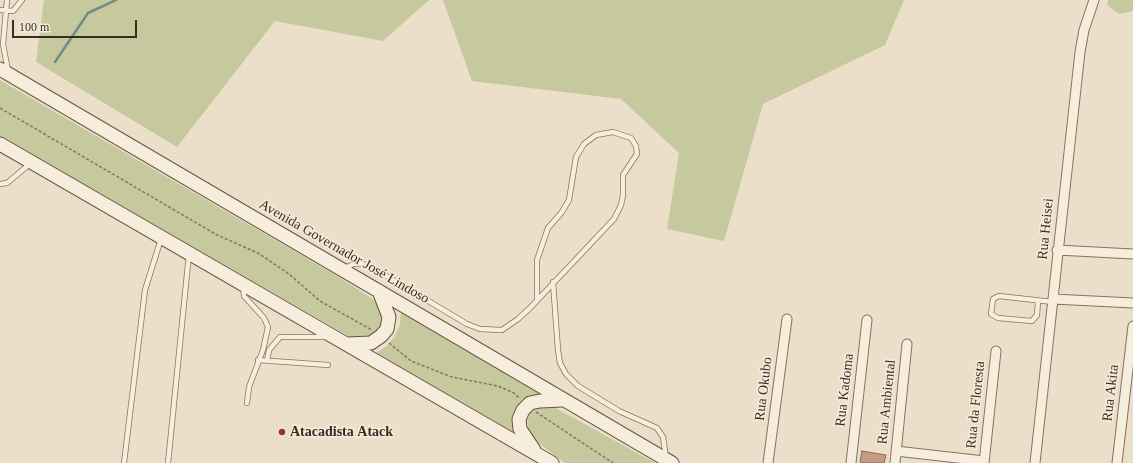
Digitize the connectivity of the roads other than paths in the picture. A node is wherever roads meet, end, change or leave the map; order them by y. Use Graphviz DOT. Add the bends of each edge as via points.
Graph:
graph roads {
  1 [pos="7,0"];
  2 [pos="22,0"];
  3 [pos="1094,0"];
  4 [pos="3,11"];
  5 [pos="5,72"];
  6 [pos="0,144"];
  7 [pos="32,163"];
  8 [pos="0,185"];
  9 [pos="161,237"];
  10 [pos="1058,250"];
  11 [pos="189,253"];
  12 [pos="1133,254"];
  13 [pos="342,269"];
  14 [pos="553,282"];
  15 [pos="243,284"];
  16 [pos="379,291"];
  17 [pos="537,299"];
  18 [pos="1038,301"];
  19 [pos="1053,301"];
  20 [pos="1133,303"];
  21 [pos="787,319"];
  22 [pos="867,320"];
  23 [pos="1133,326"];
  24 [pos="333,336"];
  25 [pos="348,344"];
  26 [pos="907,344"];
  27 [pos="996,351"];
  28 [pos="258,360"];
  29 [pos="267,361"];
  30 [pos="328,365"];
  31 [pos="562,400"];
  32 [pos="247,403"];
  33 [pos="896,451"];
  34 [pos="538,455"];
  35 [pos="669,461"];
  36 [pos="984,462"];
  37 [pos="124,463"];
  38 [pos="168,463"];
  39 [pos="552,463"];
  40 [pos="768,463"];
  41 [pos="851,463"];
  42 [pos="895,463"];
  43 [pos="1035,463"];
  44 [pos="1117,463"];
  1 -- 4 [label="lane"];
  2 -- 4 [label="lane" via="13,11"];
  3 -- 10 [label="street, Rua Heisei" via="1080,52"];
  4 -- 5 [label="lane" via="2,44"];
  5 -- 13 [label="main road, Avenida Governador José Lindoso"];
  6 -- 7 [label="main road"];
  7 -- 8 [label="lane" via="7,183"];
  7 -- 9 [label="main road"];
  9 -- 11 [label="main road"];
  9 -- 37 [label="lane" via="145,290"];
  10 -- 12 [label="street"];
  10 -- 19 [label="street, Rua Heisei"];
  11 -- 15 [label="main road"];
  11 -- 38 [label="lane"];
  13 -- 16 [label="main road, Avenida Governador José Lindoso"];
  13 -- 17 [label="lane" via="354,264 373,268 480,329 502,330 518,319"];
  14 -- 17 [label="lane"];
  14 -- 17 [label="lane" via="614,219 622,200 623,175 637,154 631,138 613,132 596,135 584,144 576,157 568,200 562,212 548,228 537,260"];
  14 -- 35 [label="lane" via="558,350 566,374 578,386 618,411 657,428"];
  15 -- 24 [label="main road"];
  15 -- 28 [label="lane" via="244,296 264,318 268,327"];
  16 -- 25 [label="main road" via="389,317 386,329 371,343"];
  16 -- 31 [label="main road, Avenida Governador José Lindoso"];
  18 -- 18 [label="lane" via="996,297 991,314 998,318 1032,321 1037,315"];
  18 -- 19 [label="lane"];
  19 -- 20 [label="street"];
  19 -- 43 [label="street, Rua Heisei"];
  21 -- 40 [label="street, Rua Okubo"];
  22 -- 41 [label="street, Rua Kadoma"];
  23 -- 44 [label="street, Rua Akita"];
  24 -- 25 [label="main road"];
  24 -- 29 [label="lane" via="280,337 269,350"];
  25 -- 34 [label="main road"];
  26 -- 33 [label="street, Rua Ambiental"];
  27 -- 36 [label="street, Rua da Floresta"];
  28 -- 29 [label="lane"];
  28 -- 32 [label="lane" via="249,387"];
  29 -- 30 [label="lane"];
  31 -- 34 [label="main road" via="540,401 528,406 519,419 520,429"];
  31 -- 35 [label="main road, Avenida Governador José Lindoso"];
  33 -- 36 [label="street"];
  33 -- 42 [label="street, Rua Ambiental"];
  34 -- 39 [label="main road"];
}
